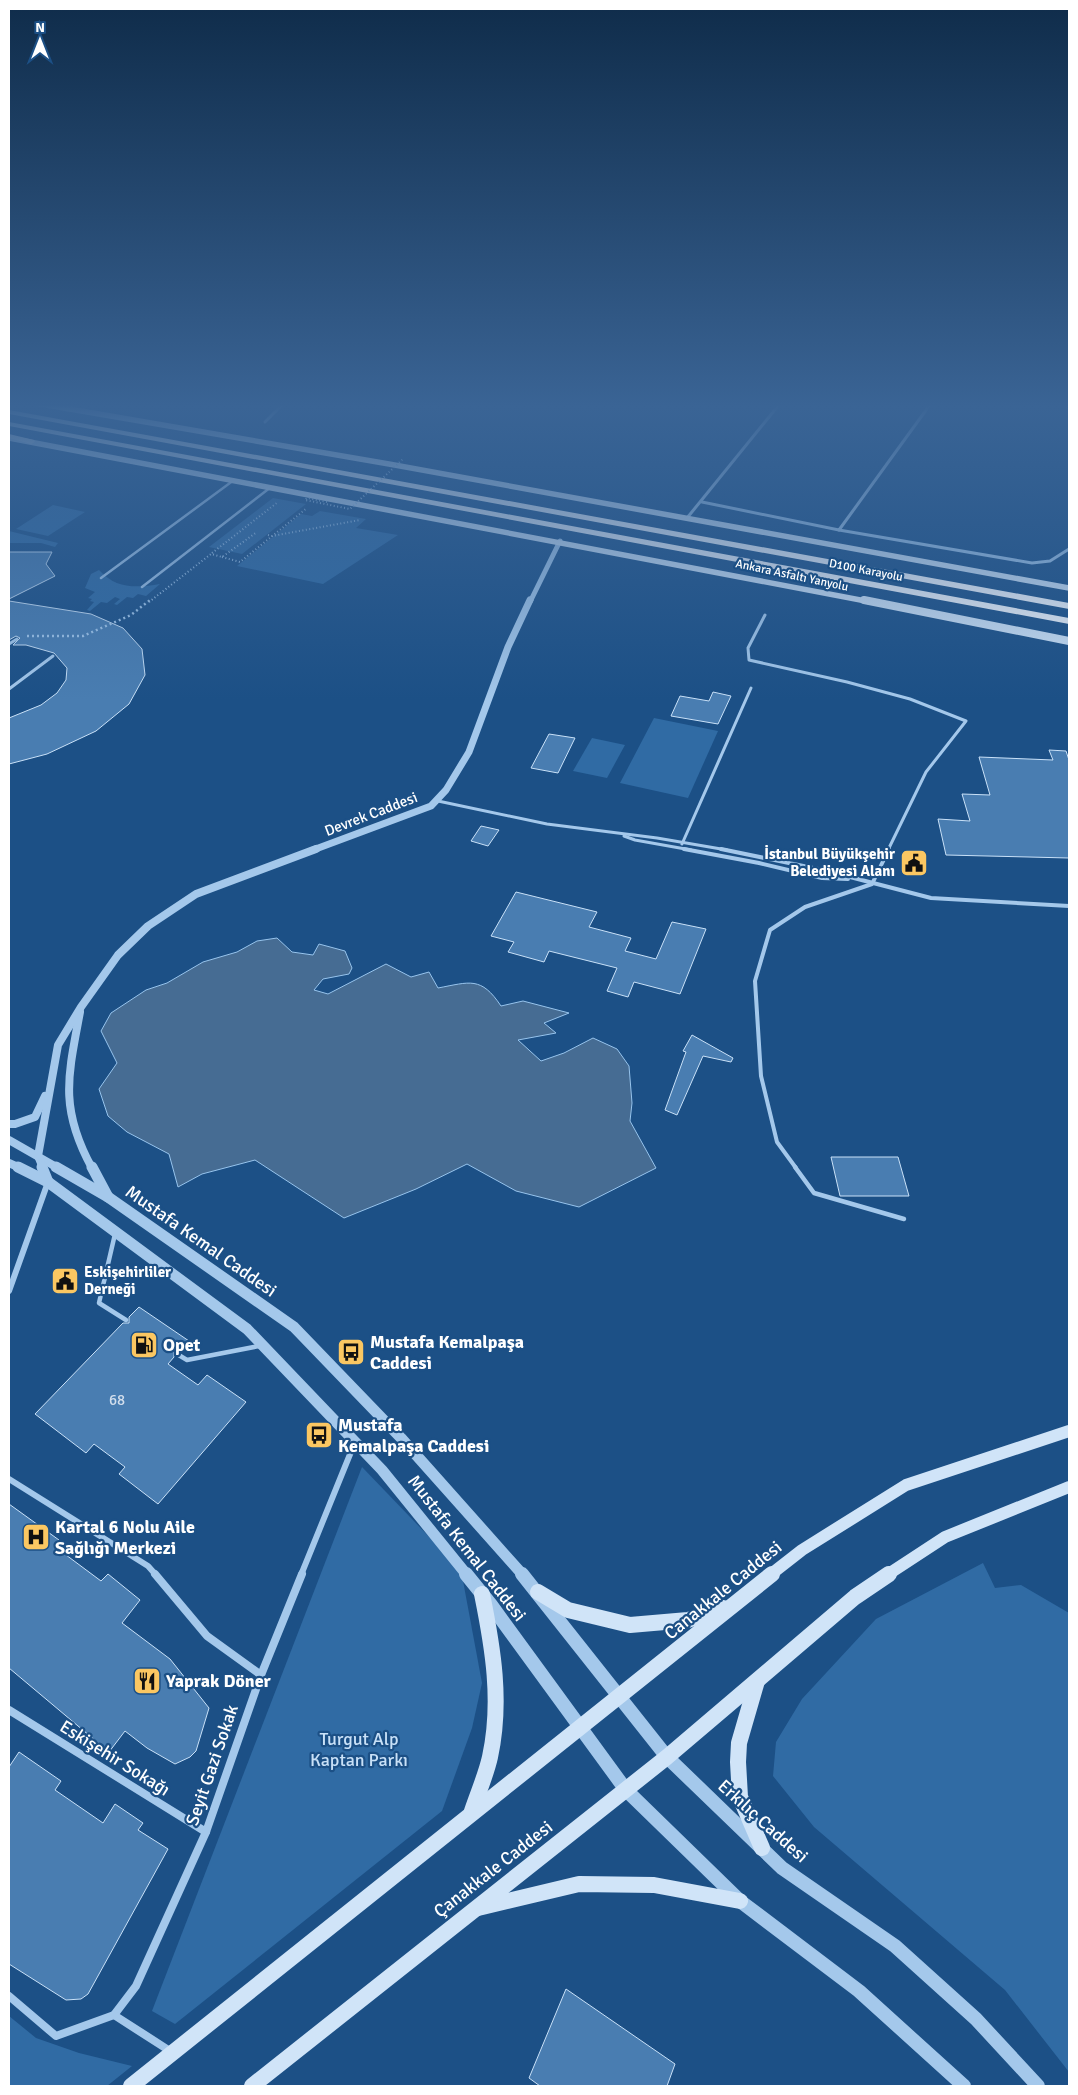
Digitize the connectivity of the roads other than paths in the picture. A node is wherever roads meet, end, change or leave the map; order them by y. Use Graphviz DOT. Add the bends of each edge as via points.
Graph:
graph roads {
  1 [pos="202,504"];
  2 [pos="249,504"];
  3 [pos="361,504"];
  4 [pos="438,504"];
  5 [pos="510,504"];
  6 [pos="609,504"];
  7 [pos="700,504"];
  8 [pos="711,504"];
  9 [pos="858,504"];
  10 [pos="688,518"];
  11 [pos="839,530"];
  12 [pos="560,541"];
  13 [pos="1069,549"];
  14 [pos="101,578"];
  15 [pos="142,587"];
  16 [pos="1069,588"];
  17 [pos="1069,606"];
  18 [pos="765,615"];
  19 [pos="1069,621"];
  20 [pos="18,637"];
  21 [pos="1069,641"];
  22 [pos="9,644"];
  23 [pos="53,656"];
  24 [pos="752,688"];
  25 [pos="9,689"];
  26 [pos="438,800"];
  27 [pos="617,834"];
  28 [pos="683,842"];
  29 [pos="680,849"];
  30 [pos="853,879"];
  31 [pos="872,884"];
  32 [pos="1069,906"];
  33 [pos="81,1007"];
  34 [pos="49,1089"];
  35 [pos="9,1124"];
  36 [pos="9,1140"];
  37 [pos="38,1156"];
  38 [pos="9,1163"];
  39 [pos="48,1182"];
  40 [pos="108,1197"];
  41 [pos="904,1219"];
  42 [pos="116,1232"];
  43 [pos="9,1291"];
  44 [pos="126,1320"];
  45 [pos="263,1345"];
  46 [pos="177,1354"];
  47 [pos="1069,1431"];
  48 [pos="356,1442"];
  49 [pos="9,1479"];
  50 [pos="1069,1487"];
  51 [pos="538,1592"];
  52 [pos="482,1594"];
  53 [pos="732,1606"];
  54 [pos="261,1675"];
  55 [pos="758,1680"];
  56 [pos="619,1697"];
  57 [pos="9,1710"];
  58 [pos="579,1727"];
  59 [pos="667,1757"];
  60 [pos="626,1790"];
  61 [pos="472,1812"];
  62 [pos="206,1832"];
  63 [pos="762,1848"];
  64 [pos="740,1901"];
  65 [pos="475,1908"];
  66 [pos="9,1996"];
  67 [pos="114,2015"];
  68 [pos="172,2052"];
  69 [pos="131,2086"];
  70 [pos="252,2086"];
  71 [pos="964,2086"];
  72 [pos="1038,2086"];
  1 -- 14 [label="lane"];
  2 -- 15 [label="lane"];
  3 -- 12 [label="main road, Ankara Asfaltı Yanyolu"];
  4 -- 19 [label="highway, D100 Karayolu"];
  5 -- 17 [label="highway, D100 Karayolu"];
  6 -- 10 [label="main road"];
  7 -- 10 [label="street"];
  8 -- 11 [label="street"];
  9 -- 11 [label="street"];
  10 -- 16 [label="main road"];
  11 -- 13 [label="street" via="1032,563 1050,561"];
  12 -- 21 [label="main road, Ankara Asfaltı Yanyolu"];
  12 -- 26 [label="street, Devrek Caddesi" via="508,648 470,749 445,794"];
  18 -- 31 [label="lane" via="748,648 749,660 910,699 966,721 926,772"];
  20 -- 22 [label="lane"];
  23 -- 25 [label="lane"];
  24 -- 28 [label="lane"];
  26 -- 27 [label="lane" via="547,824"];
  26 -- 33 [label="street, Devrek Caddesi" via="432,806 196,894 148,926 118,955"];
  27 -- 28 [label="lane"];
  27 -- 29 [label="lane"];
  28 -- 29 [label="lane"];
  28 -- 30 [label="lane" via="824,870"];
  29 -- 30 [label="lane" via="822,878"];
  30 -- 31 [label="lane"];
  31 -- 32 [label="lane" via="931,898"];
  31 -- 41 [label="lane" via="805,907 770,930 755,981 761,1076 777,1142 814,1193"];
  33 -- 34 [label="street, Devrek Caddesi" via="58,1045"];
  33 -- 40 [label="street, Devrek Caddesi" via="68,1098 75,1133"];
  34 -- 35 [label="street, Devrek Caddesi" via="35,1117"];
  34 -- 37 [label="street, Devrek Caddesi"];
  36 -- 37 [label="street, Mustafa Kemal Caddesi"];
  37 -- 39 [label="street"];
  37 -- 40 [label="street, Mustafa Kemal Caddesi"];
  38 -- 39 [label="street, Mustafa Kemal Caddesi"];
  39 -- 42 [label="street, Mustafa Kemal Caddesi"];
  39 -- 43 [label="street"];
  40 -- 51 [label="street, Mustafa Kemal Caddesi" via="294,1328 401,1438"];
  42 -- 44 [label="lane" via="99,1302"];
  42 -- 45 [label="street, Mustafa Kemal Caddesi" via="247,1329"];
  45 -- 46 [label="lane" via="187,1360"];
  45 -- 48 [label="street, Mustafa Kemal Caddesi"];
  47 -- 53 [label="main road, Canakkale Caddesi" via="906,1485 802,1550"];
  48 -- 52 [label="street, Mustafa Kemal Caddesi"];
  48 -- 54 [label="street, Seyit Gazi Sokak"];
  49 -- 54 [label="street" via="148,1566 207,1636"];
  50 -- 55 [label="main road" via="946,1537 855,1597"];
  51 -- 53 [label="main road" via="568,1610 630,1625 688,1620"];
  51 -- 56 [label="street, Erkılıç Caddesi"];
  52 -- 58 [label="street, Mustafa Kemal Caddesi"];
  52 -- 61 [label="main road" via="491,1640 496,1701 490,1756"];
  53 -- 56 [label="main road, Canakkale Caddesi"];
  54 -- 62 [label="street, Seyit Gazi Sokak"];
  55 -- 59 [label="main road, Çanakkale Caddesi"];
  55 -- 63 [label="main road" via="739,1743 738,1762 740,1798"];
  56 -- 58 [label="main road, Canakkale Caddesi"];
  56 -- 59 [label="street, Erkılıç Caddesi"];
  57 -- 62 [label="street, Eskişehir Sokağı"];
  58 -- 60 [label="street"];
  58 -- 61 [label="main road, Canakkale Caddesi"];
  59 -- 60 [label="main road, Çanakkale Caddesi"];
  59 -- 63 [label="street, Erkılıç Caddesi"];
  60 -- 64 [label="street"];
  60 -- 65 [label="main road, Çanakkale Caddesi"];
  61 -- 68 [label="main road, Canakkale Caddesi"];
  62 -- 67 [label="street, Seyit Gazi Sokak" via="136,1986"];
  63 -- 72 [label="street, Erkılıç Caddesi" via="782,1868 895,1946 976,2019"];
  64 -- 65 [label="main road" via="654,1885 579,1884"];
  64 -- 71 [label="street" via="859,1991"];
  65 -- 70 [label="main road, Çanakkale Caddesi"];
  66 -- 67 [label="street" via="56,2036"];
  67 -- 68 [label="street"];
  68 -- 69 [label="main road"];
}
